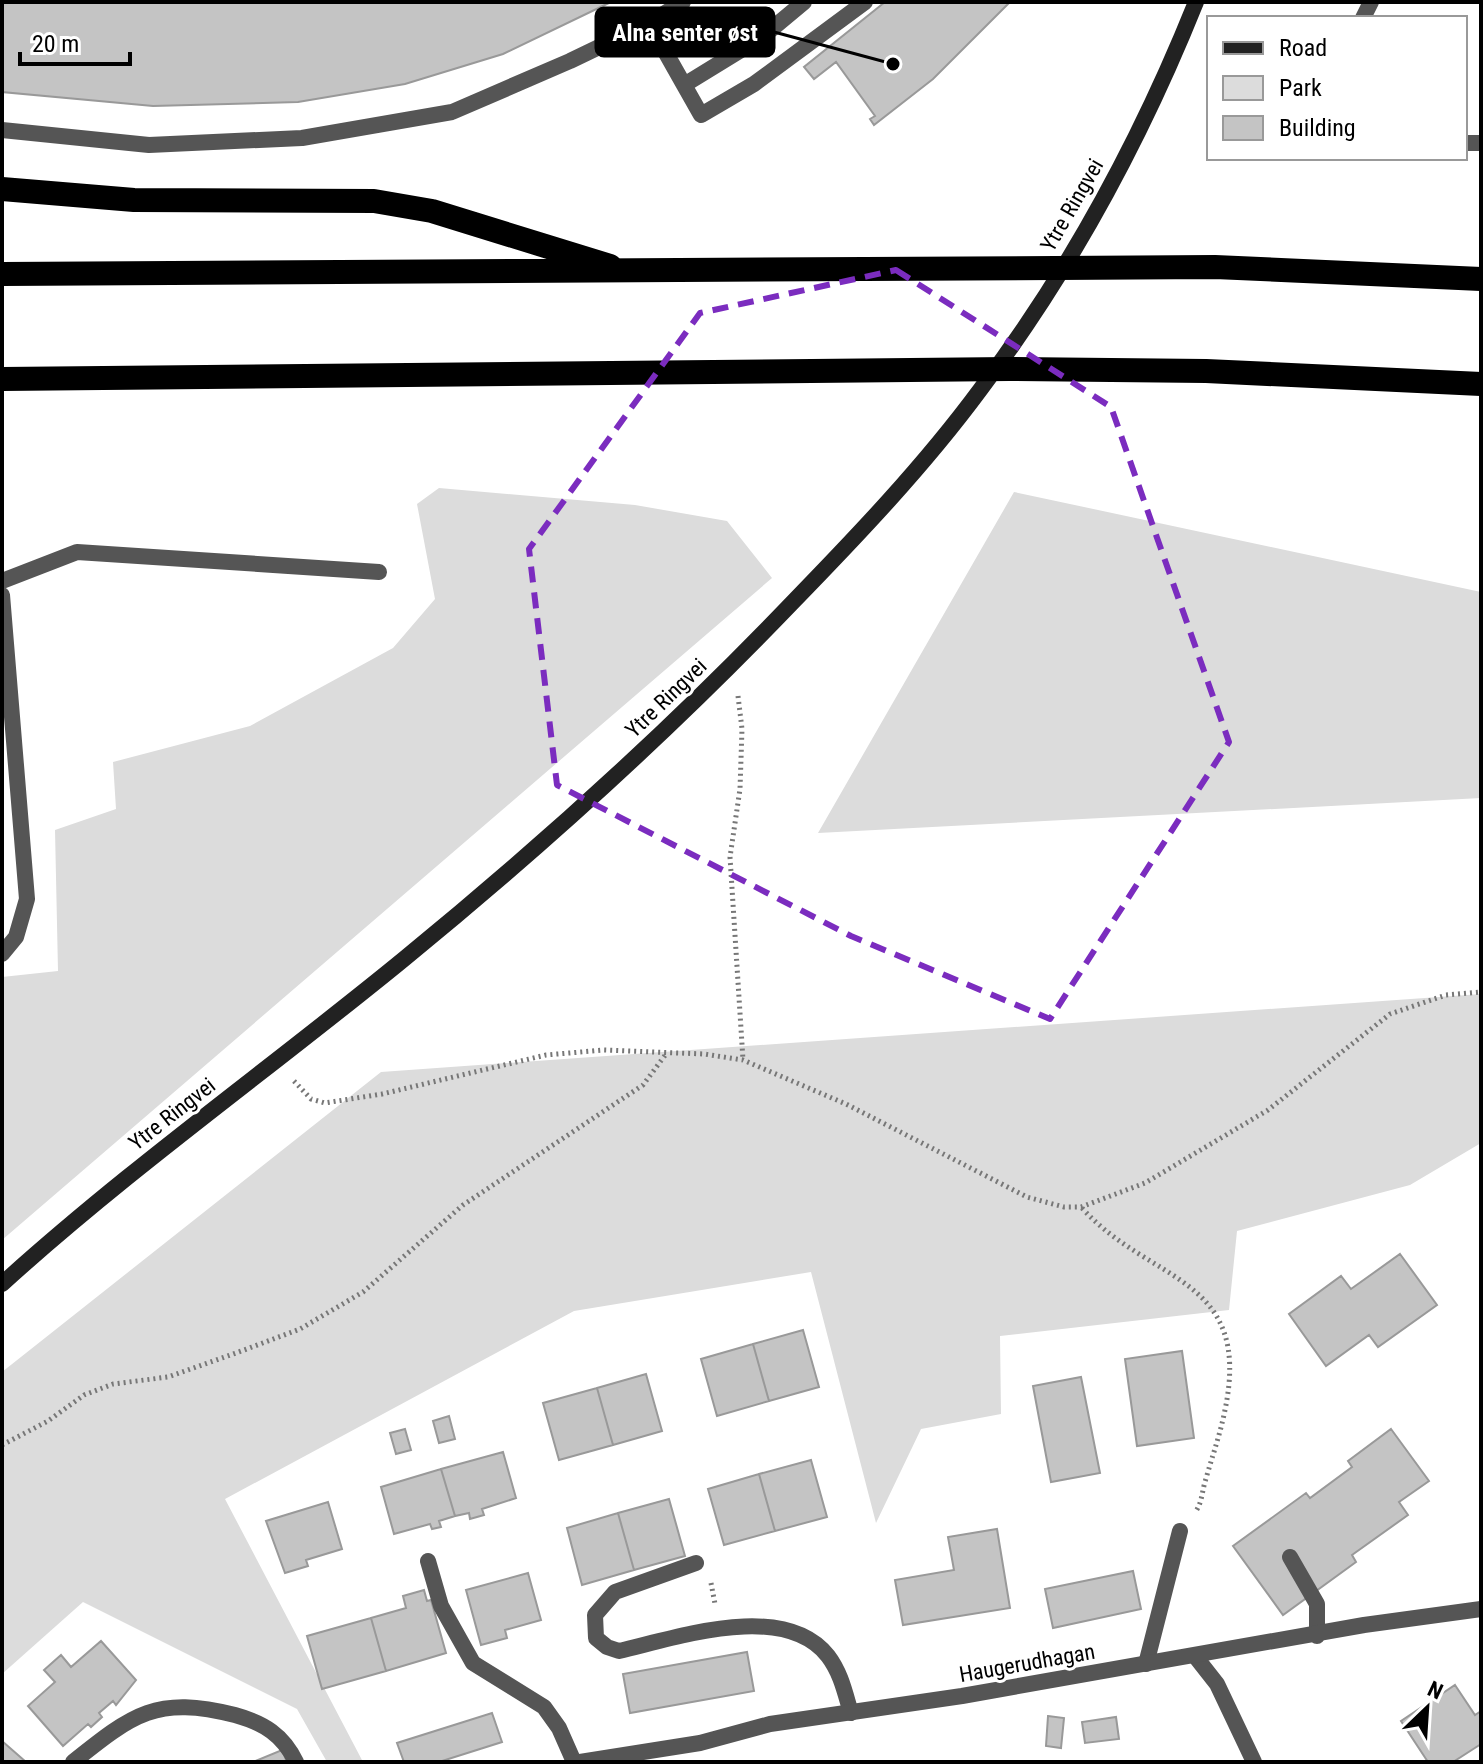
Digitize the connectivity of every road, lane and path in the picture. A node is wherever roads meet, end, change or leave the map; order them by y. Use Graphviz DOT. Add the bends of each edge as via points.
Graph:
graph roads {
  1 [pos="683,2"];
  2 [pos="804,2"];
  3 [pos="865,2"];
  4 [pos="1196,2"];
  5 [pos="649,23"];
  6 [pos="684,85"];
  7 [pos="2,130"];
  8 [pos="2,189"];
  9 [pos="633,273"];
  10 [pos="2,274"];
  11 [pos="1481,279"];
  12 [pos="2,379"];
  13 [pos="1481,384"];
  14 [pos="379,572"];
  15 [pos="2,581"];
  16 [pos="2,595"];
  17 [pos="738,696"];
  18 [pos="2,954"];
  19 [pos="1481,992"];
  20 [pos="666,1054"];
  21 [pos="743,1060"];
  22 [pos="294,1081"];
  23 [pos="1081,1207"];
  24 [pos="2,1284"];
  25 [pos="2,1445"];
  26 [pos="1180,1531"];
  27 [pos="1290,1557"];
  28 [pos="428,1561"];
  29 [pos="702,1567"];
  30 [pos="1481,1609"];
  31 [pos="717,1612"];
  32 [pos="1317,1636"];
  33 [pos="1195,1656"];
  34 [pos="1146,1664"];
  35 [pos="851,1713"];
  36 [pos="73,1762"];
  37 [pos="296,1762"];
  38 [pos="577,1762"];
  39 [pos="1254,1762"];
  1 -- 5 [label="street"];
  2 -- 6 [label="street" via="762,37"];
  3 -- 6 [label="street" via="754,84 701,115"];
  4 -- 24 [label="main road, Ytre Ringvei" via="1089,223 1021,332 939,442 846,547 683,713 515,867 95,1203"];
  5 -- 6 [label="street"];
  5 -- 7 [label="street" via="452,112 302,138 149,145"];
  8 -- 9 [label="highway" via="134,200 374,201 445,215"];
  9 -- 10 [label="highway"];
  9 -- 11 [label="highway" via="1215,267"];
  12 -- 13 [label="highway" via="1009,369 1206,371"];
  14 -- 15 [label="street" via="77,552"];
  16 -- 18 [label="street" via="27,899 16,937"];
  17 -- 21 [label="path" via="740,789 730,857"];
  19 -- 23 [label="path" via="1446,995 1390,1014 1268,1110 1145,1183"];
  20 -- 21 [label="path"];
  20 -- 22 [label="path" via="604,1050 546,1055 325,1103 311,1099"];
  20 -- 25 [label="path" via="643,1085 463,1205 350,1300 300,1329 236,1353 168,1377 113,1384 84,1395"];
  21 -- 23 [label="path" via="910,1135 1027,1197"];
  23 -- 26 [label="path" via="1102,1230 1163,1265 1225,1327 1232,1372 1219,1442 1200,1504"];
  26 -- 34 [label="street"];
  27 -- 32 [label="street" via="1317,1604"];
  28 -- 38 [label="street" via="441,1606 473,1663 544,1707"];
  29 -- 31 [label="path"];
  29 -- 35 [label="street" via="615,1592 595,1615 596,1638 619,1651 713,1629 785,1630 827,1655"];
  30 -- 32 [label="street, Haugerudhagan"];
  32 -- 33 [label="street, Haugerudhagan"];
  33 -- 34 [label="street, Haugerudhagan"];
  33 -- 39 [label="street" via="1217,1684"];
  34 -- 35 [label="street, Haugerudhagan"];
  35 -- 38 [label="street, Haugerudhagan"];
  36 -- 37 [label="street" via="132,1719 177,1704 259,1722 281,1738"];
}
